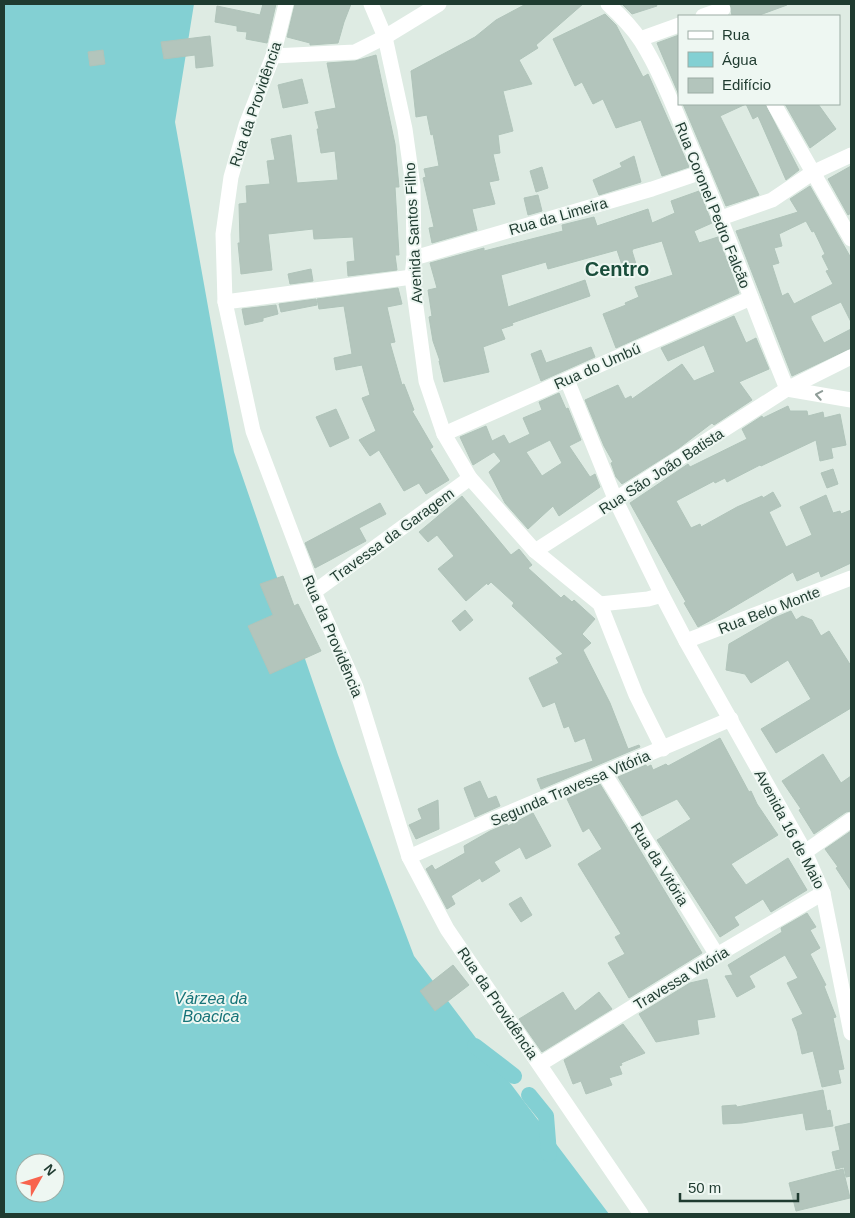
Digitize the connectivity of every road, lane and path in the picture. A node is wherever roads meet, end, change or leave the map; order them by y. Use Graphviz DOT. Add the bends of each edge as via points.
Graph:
graph roads {
  1 [pos="286,4"];
  2 [pos="371,4"];
  3 [pos="440,4"];
  4 [pos="608,4"];
  5 [pos="723,10"];
  6 [pos="706,15"];
  7 [pos="678,25"];
  8 [pos="385,37"];
  9 [pos="640,39"];
  10 [pos="273,56"];
  11 [pos="775,105"];
  12 [pos="851,155"];
  13 [pos="702,172"];
  14 [pos="812,173"];
  15 [pos="721,218"];
  16 [pos="851,239"];
  17 [pos="414,258"];
  18 [pos="412,277"];
  19 [pos="750,298"];
  20 [pos="225,302"];
  21 [pos="851,356"];
  22 [pos="567,380"];
  23 [pos="788,389"];
  24 [pos="851,400"];
  25 [pos="444,434"];
  26 [pos="470,478"];
  27 [pos="616,501"];
  28 [pos="535,551"];
  29 [pos="851,578"];
  30 [pos="314,592"];
  31 [pos="662,595"];
  32 [pos="600,604"];
  33 [pos="686,641"];
  34 [pos="731,719"];
  35 [pos="662,749"];
  36 [pos="604,773"];
  37 [pos="851,820"];
  38 [pos="805,852"];
  39 [pos="409,857"];
  40 [pos="823,893"];
  41 [pos="717,955"];
  42 [pos="851,1033"];
  43 [pos="540,1064"];
  44 [pos="641,1214"];
  1 -- 10 [label="street, Rua da Providência"];
  2 -- 8 [label="street, Avenida Santos Filho"];
  3 -- 8 [label="street"];
  4 -- 9 [label="street, Rua Coronel Pedro Falcão"];
  5 -- 6 [label="street"];
  7 -- 9 [label="street"];
  8 -- 10 [label="street" via="355,52"];
  8 -- 17 [label="street, Avenida Santos Filho" via="405,129 413,186"];
  9 -- 13 [label="street, Rua Coronel Pedro Falcão"];
  10 -- 20 [label="street, Rua da Providência" via="246,125 231,177 223,234"];
  11 -- 14 [label="street"];
  12 -- 14 [label="street"];
  13 -- 15 [label="street, Rua Coronel Pedro Falcão"];
  13 -- 17 [label="street, Rua da Limeira"];
  14 -- 15 [label="street" via="772,200"];
  14 -- 16 [label="street"];
  15 -- 19 [label="street, Rua Coronel Pedro Falcão"];
  17 -- 18 [label="street, Avenida Santos Filho"];
  18 -- 20 [label="street"];
  18 -- 25 [label="street, Avenida Santos Filho" via="426,381"];
  19 -- 22 [label="street, Rua do Umbú"];
  19 -- 23 [label="street, Rua Coronel Pedro Falcão"];
  20 -- 30 [label="street, Rua da Providência" via="253,431"];
  21 -- 23 [label="street, Rua São João Batista"];
  22 -- 25 [label="street, Rua do Umbú"];
  22 -- 27 [label="street, Avenida 16 de Maio"];
  24 -- 23 [label="street, one-way"];
  23 -- 27 [label="street, Rua São João Batista"];
  25 -- 26 [label="street, Avenida Santos Filho"];
  26 -- 28 [label="street, Avenida Santos Filho"];
  26 -- 30 [label="street, Travessa da Garagem"];
  27 -- 28 [label="street, Rua São João Batista"];
  27 -- 31 [label="street, Avenida 16 de Maio"];
  28 -- 32 [label="street, Avenida Santos Filho"];
  29 -- 33 [label="street, Rua Belo Monte"];
  30 -- 39 [label="street, Rua da Providência" via="356,687"];
  31 -- 32 [label="street"];
  31 -- 33 [label="street, Avenida 16 de Maio"];
  32 -- 35 [label="street" via="636,695"];
  33 -- 34 [label="street, Avenida 16 de Maio"];
  34 -- 35 [label="street, Segunda Travessa Vitória"];
  34 -- 38 [label="street, Avenida 16 de Maio"];
  35 -- 36 [label="street, Segunda Travessa Vitória"];
  36 -- 39 [label="street, Segunda Travessa Vitória"];
  36 -- 41 [label="street, Rua da Vitória"];
  37 -- 38 [label="street"];
  38 -- 40 [label="street, Avenida 16 de Maio"];
  39 -- 43 [label="street, Rua da Providência" via="447,930"];
  40 -- 41 [label="street, Travessa Vitória"];
  40 -- 42 [label="street, Avenida 16 de Maio"];
  41 -- 43 [label="street, Travessa Vitória"];
  43 -- 44 [label="street, Rua da Providência"];
}
